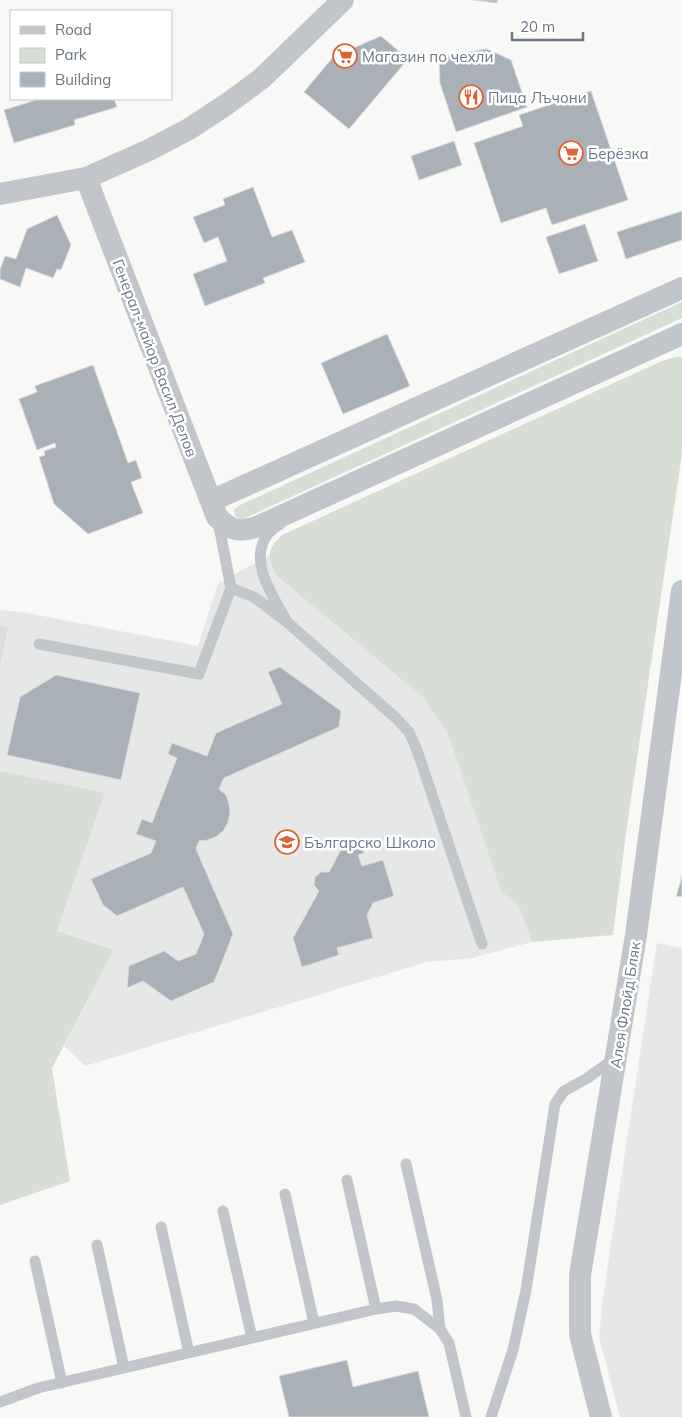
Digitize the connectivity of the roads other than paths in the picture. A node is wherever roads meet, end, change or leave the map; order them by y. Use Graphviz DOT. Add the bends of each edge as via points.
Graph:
graph roads {
  1 [pos="343,0"];
  2 [pos="86,178"];
  3 [pos="0,194"];
  4 [pos="682,288"];
  5 [pos="677,339"];
  6 [pos="293,511"];
  7 [pos="221,516"];
  8 [pos="231,588"];
  9 [pos="682,591"];
  10 [pos="287,622"];
  11 [pos="39,644"];
  12 [pos="482,944"];
  13 [pos="616,1058"];
  14 [pos="406,1164"];
  15 [pos="347,1180"];
  16 [pos="285,1194"];
  17 [pos="223,1211"];
  18 [pos="161,1228"];
  19 [pos="97,1245"];
  20 [pos="35,1261"];
  21 [pos="376,1309"];
  22 [pos="314,1323"];
  23 [pos="440,1328"];
  24 [pos="252,1338"];
  25 [pos="189,1353"];
  26 [pos="124,1368"];
  27 [pos="62,1383"];
  28 [pos="0,1402"];
  29 [pos="466,1417"];
  30 [pos="491,1417"];
  31 [pos="601,1417"];
  1 -- 2 [label="street" via="261,79 227,104 149,150"];
  2 -- 3 [label="street"];
  2 -- 7 [label="street, Генерал-майор Васил Делов"];
  4 -- 7 [label="street"];
  5 -- 6 [label="street"];
  6 -- 7 [label="street" via="245,530"];
  6 -- 10 [label="lane" via="267,535 261,550 261,568"];
  7 -- 8 [label="lane"];
  8 -- 10 [label="lane" via="254,596"];
  8 -- 11 [label="lane" via="199,674"];
  9 -- 13 [label="street, Алея Флойд Бляк" via="636,935"];
  10 -- 12 [label="lane" via="409,732"];
  13 -- 30 [label="lane" via="564,1092 555,1104 526,1290 513,1350"];
  13 -- 31 [label="street, Алея Флойд Бляк" via="580,1275 580,1334"];
  14 -- 23 [label="lane" via="437,1300"];
  15 -- 21 [label="lane"];
  16 -- 22 [label="lane"];
  17 -- 24 [label="lane"];
  18 -- 25 [label="lane"];
  19 -- 26 [label="lane"];
  20 -- 27 [label="lane"];
  21 -- 22 [label="lane"];
  21 -- 23 [label="lane" via="396,1306 414,1309"];
  22 -- 24 [label="lane"];
  23 -- 29 [label="lane" via="449,1343"];
  24 -- 25 [label="lane"];
  25 -- 26 [label="lane"];
  26 -- 27 [label="lane"];
  27 -- 28 [label="lane"];
}
